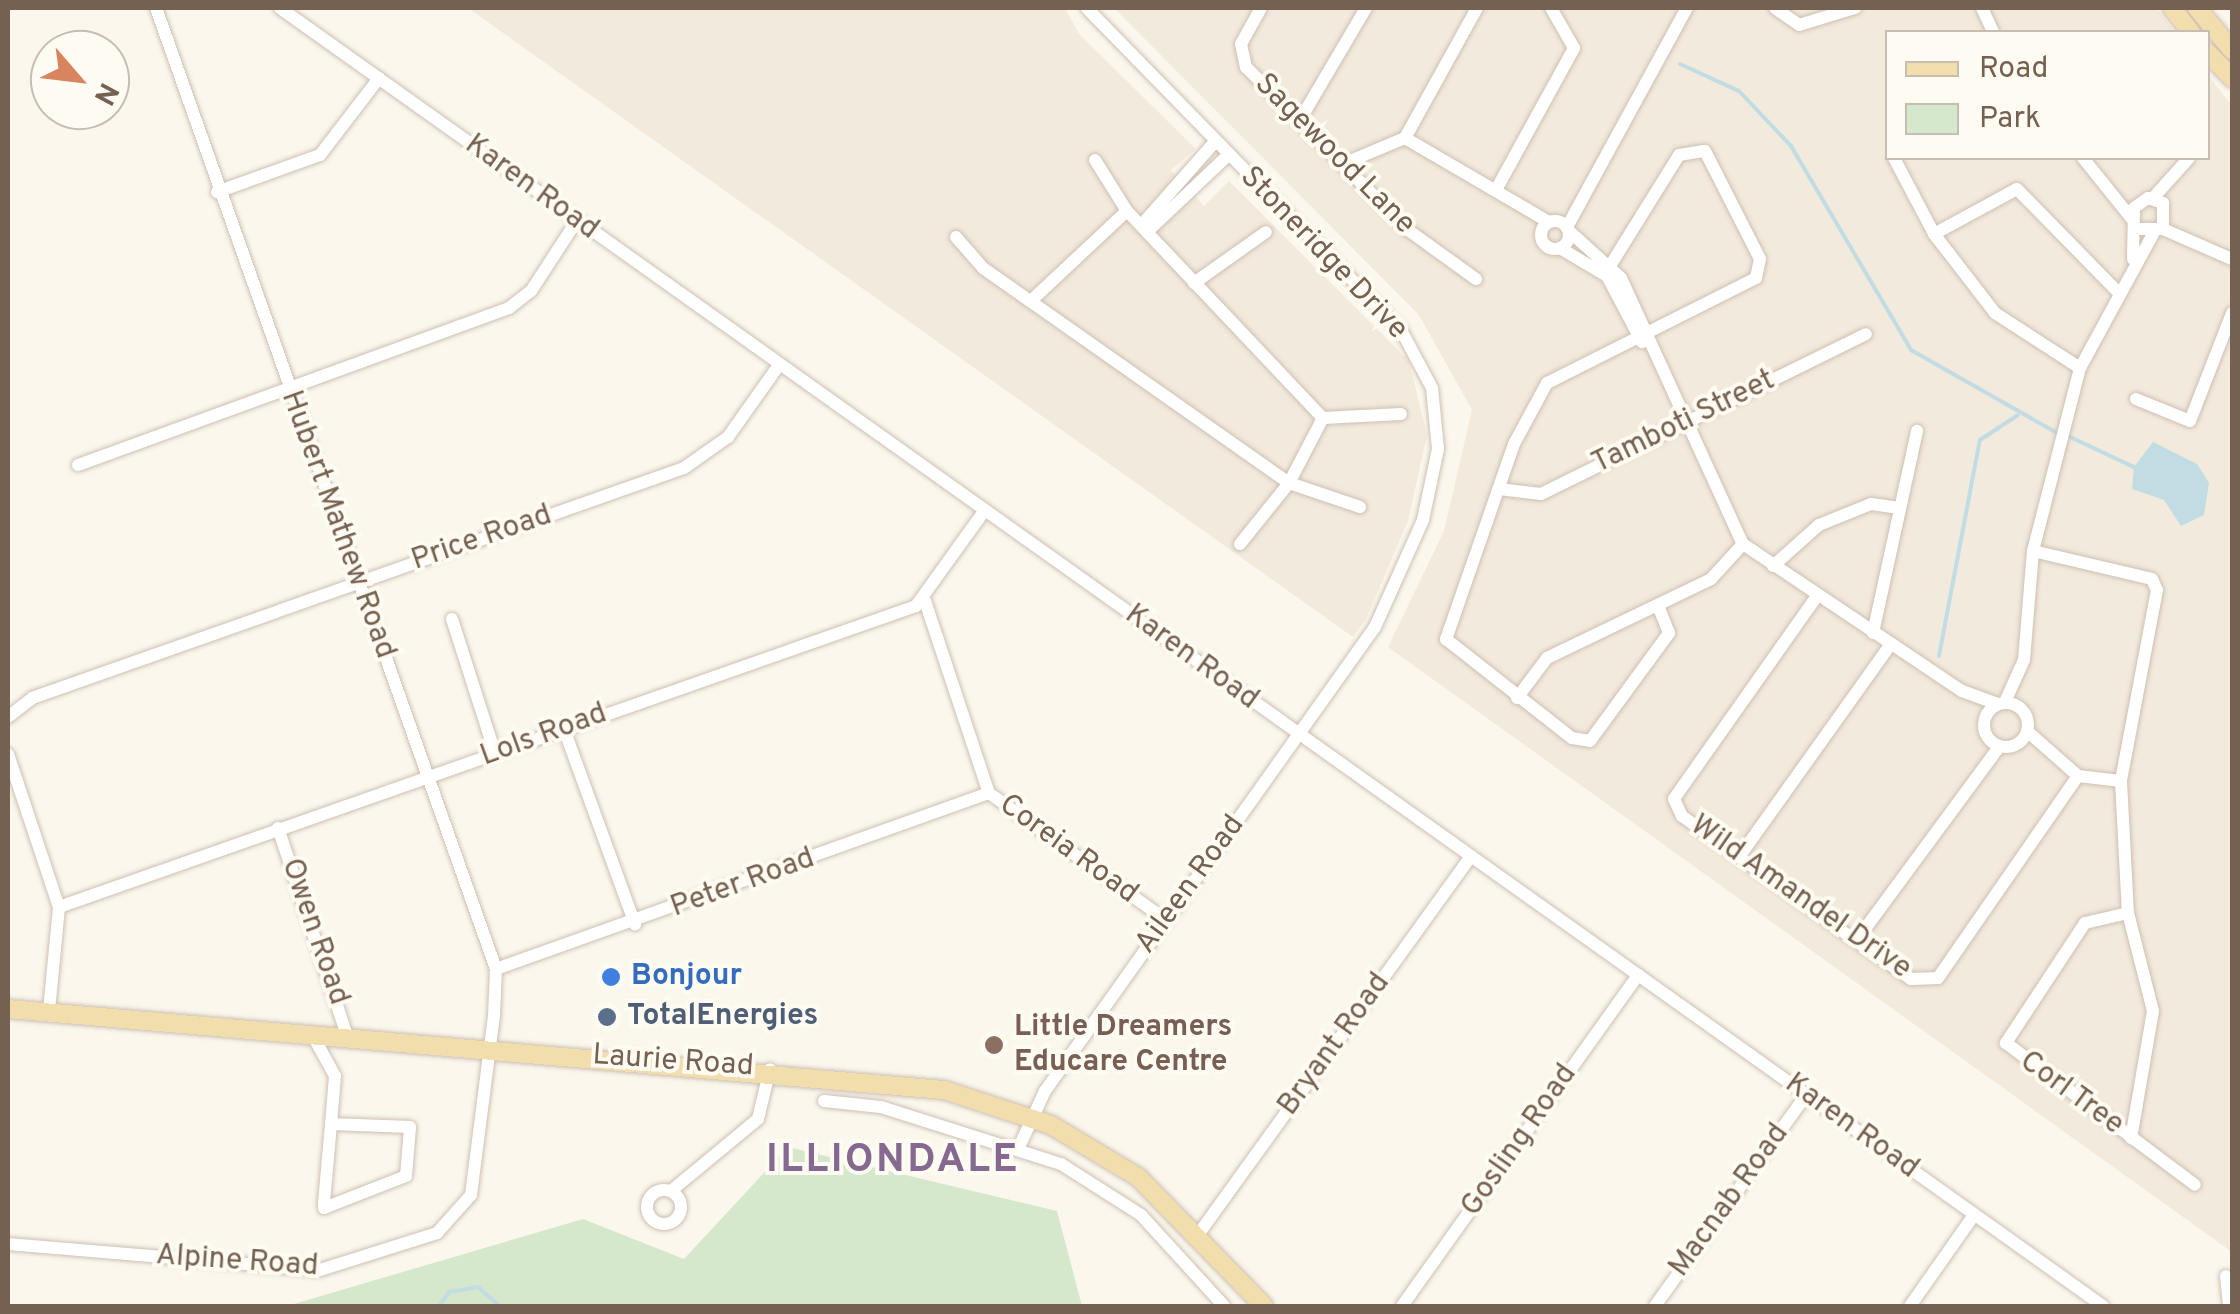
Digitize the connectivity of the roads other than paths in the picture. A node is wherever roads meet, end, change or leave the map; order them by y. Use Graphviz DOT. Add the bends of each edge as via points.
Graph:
graph roads {
  1 [pos="156,8"];
  2 [pos="280,8"];
  3 [pos="1087,8"];
  4 [pos="1261,8"];
  5 [pos="1366,8"];
  6 [pos="1477,8"];
  7 [pos="1551,8"];
  8 [pos="1686,8"];
  9 [pos="1775,8"];
  10 [pos="1855,8"];
  11 [pos="2172,8"];
  12 [pos="2197,8"];
  13 [pos="2189,30"];
  14 [pos="2232,50"];
  15 [pos="2210,54"];
  16 [pos="379,78"];
  17 [pos="2232,78"];
  18 [pos="1300,120"];
  19 [pos="1405,138"];
  20 [pos="1214,144"];
  21 [pos="1227,156"];
  22 [pos="1095,160"];
  23 [pos="1895,160"];
  24 [pos="2086,160"];
  25 [pos="2188,160"];
  26 [pos="1343,164"];
  27 [pos="2176,176"];
  28 [pos="2109,187"];
  29 [pos="1496,190"];
  30 [pos="218,192"];
  31 [pos="2153,198"];
  32 [pos="2138,203"];
  33 [pos="2167,210"];
  34 [pos="1128,211"];
  35 [pos="576,222"];
  36 [pos="2135,224"];
  37 [pos="1556,226"];
  38 [pos="1144,229"];
  39 [pos="1266,232"];
  40 [pos="2158,232"];
  41 [pos="1934,234"];
  42 [pos="956,237"];
  43 [pos="2194,238"];
  44 [pos="1560,248"];
  45 [pos="2232,259"];
  46 [pos="2132,261"];
  47 [pos="1610,270"];
  48 [pos="1476,279"];
  49 [pos="1194,283"];
  50 [pos="2118,292"];
  51 [pos="1035,297"];
  52 [pos="2232,313"];
  53 [pos="1866,334"];
  54 [pos="1641,335"];
  55 [pos="779,365"];
  56 [pos="2080,368"];
  57 [pos="288,387"];
  58 [pos="2136,399"];
  59 [pos="1400,414"];
  60 [pos="1324,418"];
  61 [pos="1684,422"];
  62 [pos="1917,431"];
  63 [pos="78,465"];
  64 [pos="1288,483"];
  65 [pos="1499,489"];
  66 [pos="1360,507"];
  67 [pos="1900,508"];
  68 [pos="985,510"];
  69 [pos="1240,544"];
  70 [pos="1743,544"];
  71 [pos="2033,551"];
  72 [pos="1774,566"];
  73 [pos="356,582"];
  74 [pos="1817,596"];
  75 [pos="925,601"];
  76 [pos="1658,606"];
  77 [pos="452,619"];
  78 [pos="1873,633"];
  79 [pos="1890,645"];
  80 [pos="1356,656"];
  81 [pos="2020,678"];
  82 [pos="1962,691"];
  83 [pos="1517,698"];
  84 [pos="2001,703"];
  85 [pos="2023,710"];
  86 [pos="8,717"];
  87 [pos="1984,718"];
  88 [pos="564,728"];
  89 [pos="2027,730"];
  90 [pos="1299,735"];
  91 [pos="2001,744"];
  92 [pos="2043,752"];
  93 [pos="496,753"];
  94 [pos="8,754"];
  95 [pos="2078,776"];
  96 [pos="427,778"];
  97 [pos="2120,781"];
  98 [pos="989,793"];
  99 [pos="278,828"];
  100 [pos="1470,857"];
  101 [pos="1739,857"];
  102 [pos="59,907"];
  103 [pos="2128,913"];
  104 [pos="1166,920"];
  105 [pos="635,924"];
  106 [pos="1856,941"];
  107 [pos="496,969"];
  108 [pos="1638,975"];
  109 [pos="8,1008"];
  110 [pos="48,1011"];
  111 [pos="312,1034"];
  112 [pos="347,1036"];
  113 [pos="487,1046"];
  114 [pos="770,1070"];
  115 [pos="1806,1095"];
  116 [pos="824,1101"];
  117 [pos="1031,1117"];
  118 [pos="331,1124"];
  119 [pos="2131,1138"];
  120 [pos="1019,1147"];
  121 [pos="2195,1185"];
  122 [pos="671,1192"];
  123 [pos="1974,1215"];
  124 [pos="1200,1232"];
  125 [pos="8,1244"];
  126 [pos="2226,1276"];
  127 [pos="1224,1306"];
  128 [pos="1264,1306"];
  129 [pos="1402,1306"];
  130 [pos="1654,1306"];
  131 [pos="1910,1306"];
  132 [pos="2103,1306"];
  133 [pos="2229,1306"];
  1 -- 30 [label="street, Hubert Mathew Road"];
  2 -- 16 [label="street, Karen Road"];
  3 -- 20 [label="street, Stoneridge Drive"];
  4 -- 18 [label="street, Sagewood Lane" via="1241,57"];
  5 -- 18 [label="street"];
  6 -- 19 [label="street"];
  7 -- 29 [label="street" via="1574,48"];
  8 -- 37 [label="street"];
  9 -- 10 [label="street" via="1800,25"];
  11 -- 13 [label="main road"];
  12 -- 14 [label="main road"];
  15 -- 17 [label="main road"];
  16 -- 30 [label="street" via="320,155"];
  16 -- 35 [label="street, Karen Road"];
  18 -- 26 [label="street, Sagewood Lane"];
  19 -- 26 [label="street"];
  19 -- 29 [label="street"];
  20 -- 21 [label="street, Stoneridge Drive"];
  20 -- 38 [label="street"];
  21 -- 38 [label="street"];
  21 -- 80 [label="street, Stoneridge Drive" via="1401,330 1432,388 1438,449 1428,504"];
  22 -- 34 [label="street"];
  23 -- 41 [label="street"];
  24 -- 28 [label="street"];
  25 -- 27 [label="street"];
  26 -- 48 [label="street, Sagewood Lane" via="1408,230"];
  27 -- 31 [label="street"];
  27 -- 33 [label="street"];
  28 -- 32 [label="street"];
  28 -- 36 [label="street"];
  29 -- 37 [label="street"];
  30 -- 57 [label="street, Hubert Mathew Road"];
  31 -- 32 [label="street"];
  31 -- 33 [label="street"];
  32 -- 36 [label="street"];
  33 -- 40 [label="street"];
  33 -- 43 [label="street"];
  34 -- 38 [label="street"];
  34 -- 51 [label="street"];
  35 -- 55 [label="street, Karen Road"];
  35 -- 57 [label="street" via="532,291 509,308"];
  36 -- 40 [label="street"];
  36 -- 46 [label="street"];
  37 -- 44 [label="street"];
  37 -- 44 [label="street" via="1546,246"];
  37 -- 47 [label="street"];
  38 -- 49 [label="street"];
  39 -- 49 [label="street"];
  40 -- 43 [label="street"];
  40 -- 46 [label="street"];
  41 -- 50 [label="street" via="2017,189"];
  41 -- 56 [label="street" via="2007,326"];
  42 -- 51 [label="street" via="983,268"];
  43 -- 45 [label="street"];
  44 -- 47 [label="street"];
  46 -- 50 [label="street"];
  47 -- 54 [label="street"];
  47 -- 54 [label="street" via="1678,155 1706,151 1758,273"];
  49 -- 60 [label="street"];
  50 -- 56 [label="street"];
  51 -- 64 [label="street"];
  52 -- 58 [label="street" via="2190,421"];
  53 -- 61 [label="street, Tamboti Street"];
  54 -- 61 [label="street"];
  54 -- 65 [label="street" via="1547,383"];
  55 -- 68 [label="street, Karen Road"];
  55 -- 73 [label="street, Price Road" via="700,460"];
  56 -- 71 [label="street"];
  57 -- 63 [label="street"];
  57 -- 73 [label="street, Hubert Mathew Road"];
  59 -- 60 [label="street"];
  60 -- 64 [label="street"];
  61 -- 65 [label="street, Tamboti Street" via="1541,494"];
  61 -- 70 [label="street"];
  62 -- 67 [label="street"];
  64 -- 66 [label="street"];
  64 -- 69 [label="street"];
  65 -- 83 [label="street" via="1446,639"];
  67 -- 72 [label="street" via="1871,504 1819,525"];
  67 -- 78 [label="street"];
  68 -- 75 [label="street"];
  68 -- 90 [label="street, Karen Road"];
  70 -- 72 [label="street"];
  70 -- 76 [label="street" via="1711,579"];
  71 -- 81 [label="street"];
  71 -- 97 [label="street" via="2155,582"];
  72 -- 74 [label="street"];
  73 -- 86 [label="street, Price Road" via="32,698"];
  73 -- 96 [label="street, Hubert Mathew Road"];
  74 -- 78 [label="street"];
  74 -- 101 [label="street, Wild Amandel Drive" via="1674,799 1682,816"];
  75 -- 88 [label="street, Lols Road"];
  75 -- 98 [label="street, Coreia Road"];
  76 -- 83 [label="street" via="1548,658"];
  76 -- 83 [label="street" via="1668,633 1590,741"];
  77 -- 93 [label="street"];
  78 -- 79 [label="street"];
  79 -- 82 [label="street"];
  79 -- 101 [label="street"];
  80 -- 90 [label="street, Aileen Road"];
  81 -- 84 [label="street"];
  81 -- 85 [label="street"];
  82 -- 84 [label="street"];
  82 -- 87 [label="street"];
  84 -- 85 [label="street"];
  84 -- 87 [label="street"];
  85 -- 89 [label="street"];
  87 -- 91 [label="street"];
  88 -- 93 [label="street, Lols Road"];
  88 -- 105 [label="street"];
  89 -- 91 [label="street"];
  89 -- 92 [label="street"];
  90 -- 100 [label="street, Karen Road"];
  90 -- 104 [label="street, Aileen Road"];
  91 -- 92 [label="street"];
  91 -- 106 [label="street"];
  92 -- 95 [label="street"];
  93 -- 96 [label="street, Lols Road"];
  94 -- 102 [label="street"];
  95 -- 97 [label="street"];
  95 -- 106 [label="street, Wild Amandel Drive" via="1938,978 1912,978"];
  96 -- 99 [label="street, Lols Road"];
  96 -- 107 [label="street, Hubert Mathew Road"];
  97 -- 103 [label="street"];
  98 -- 104 [label="street, Coreia Road"];
  98 -- 105 [label="street, Peter Road"];
  99 -- 102 [label="street, Lols Road"];
  99 -- 112 [label="street, Owen Road"];
  100 -- 108 [label="street, Karen Road"];
  100 -- 124 [label="street, Bryant Road"];
  101 -- 106 [label="street, Wild Amandel Drive"];
  102 -- 110 [label="street"];
  103 -- 119 [label="street" via="2154,1011"];
  103 -- 119 [label="street, Corl Tree" via="2085,923 2006,1043"];
  104 -- 117 [label="street, Aileen Road"];
  105 -- 107 [label="street, Peter Road"];
  107 -- 113 [label="street, Hubert Mathew Road"];
  108 -- 115 [label="street, Karen Road"];
  108 -- 129 [label="street, Gosling Road"];
  109 -- 110 [label="main road, Laurie Road"];
  110 -- 111 [label="main road, Laurie Road"];
  111 -- 112 [label="main road, Laurie Road"];
  111 -- 118 [label="street" via="333,1063"];
  112 -- 113 [label="main road, Laurie Road"];
  113 -- 114 [label="main road, Laurie Road"];
  113 -- 125 [label="street, Alpine Road" via="466,1207 450,1226 384,1256 320,1270"];
  114 -- 117 [label="main road, Laurie Road" via="944,1090"];
  114 -- 122 [label="street" via="758,1119"];
  115 -- 123 [label="street, Karen Road"];
  115 -- 130 [label="street, Macnab Road"];
  116 -- 120 [label="street" via="872,1105"];
  117 -- 120 [label="street, Aileen Road"];
  117 -- 124 [label="main road, Laurie Road" via="1138,1177"];
  118 -- 118 [label="street" via="326,1210 406,1176 410,1127"];
  119 -- 121 [label="street, Corl Tree"];
  120 -- 127 [label="street" via="1118,1197"];
  123 -- 131 [label="street"];
  123 -- 132 [label="street, Karen Road"];
  124 -- 128 [label="main road, Laurie Road"];
  126 -- 133 [label="street"];
}
